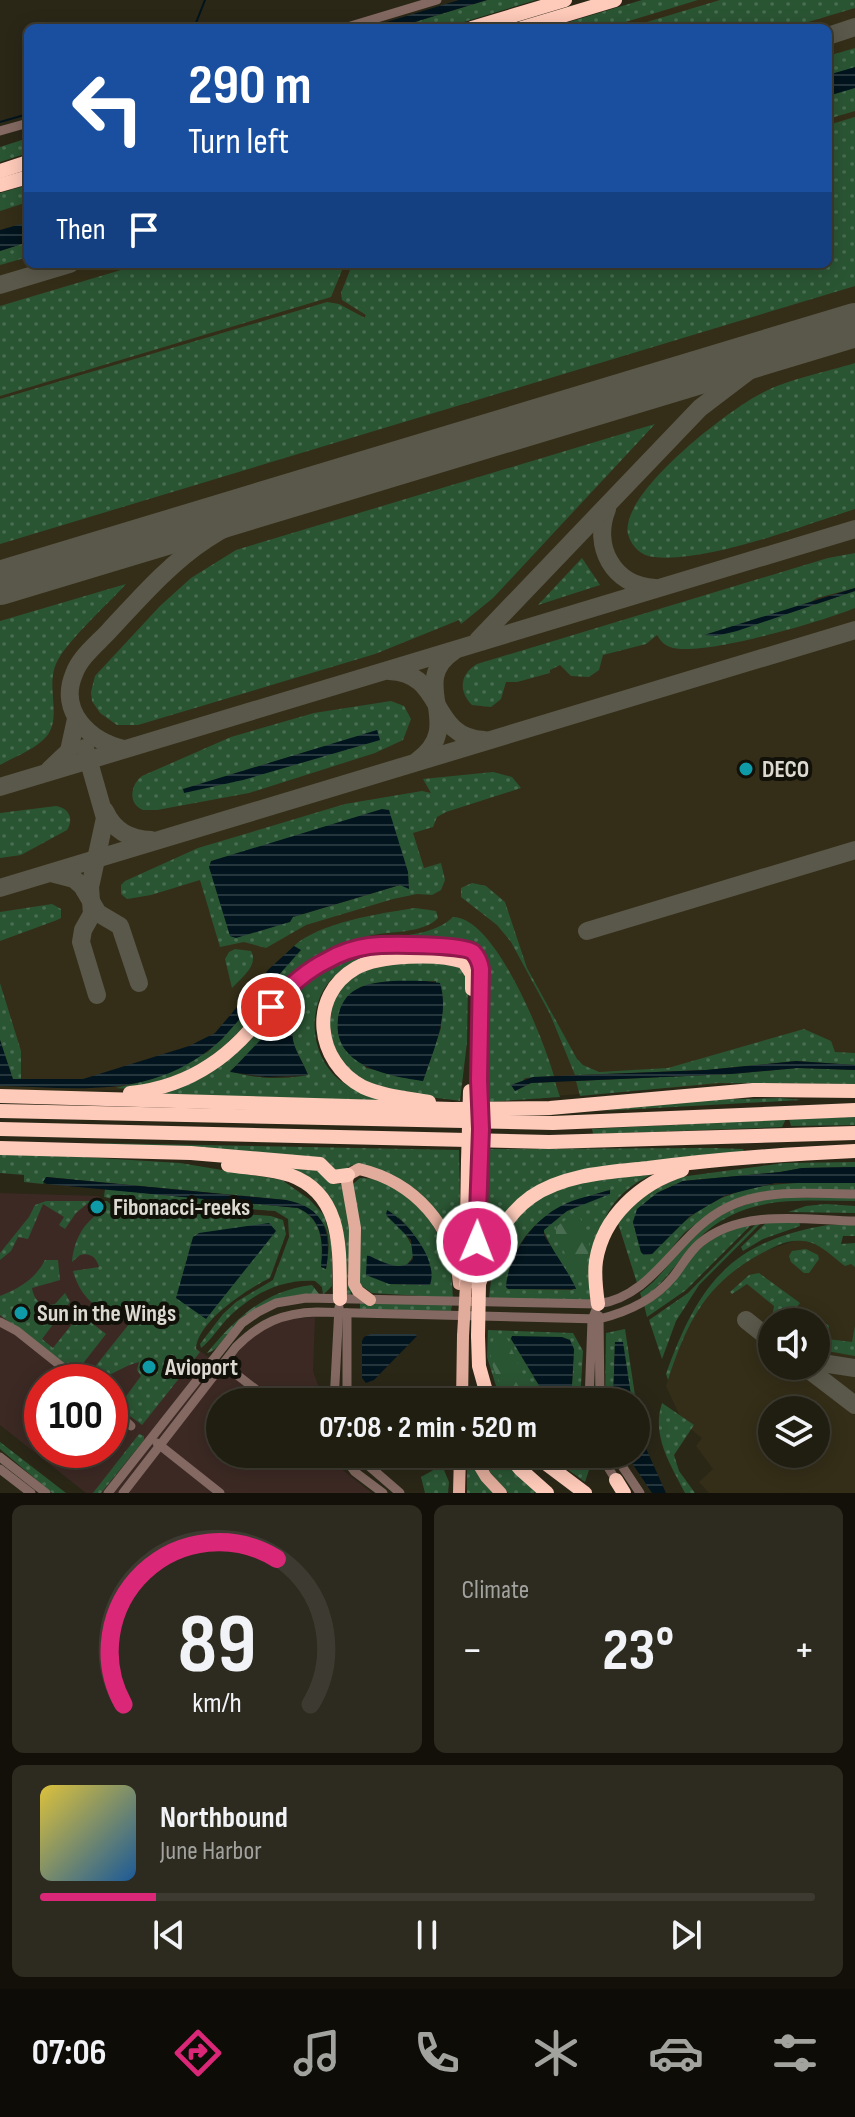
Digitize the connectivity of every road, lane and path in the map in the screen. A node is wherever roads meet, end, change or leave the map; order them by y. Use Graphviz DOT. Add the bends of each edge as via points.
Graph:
graph roads {
  1 [pos="437,0"];
  2 [pos="565,0"];
  3 [pos="615,0"];
  4 [pos="357,24"];
  5 [pos="485,24"];
  6 [pos="535,24"];
  7 [pos="24,124"];
  8 [pos="0,131"];
  9 [pos="24,163"];
  10 [pos="0,171"];
  11 [pos="24,178"];
  12 [pos="0,185"];
  13 [pos="855,1091"];
  14 [pos="474,1092"];
  15 [pos="0,1096"];
  16 [pos="82,1097"];
  17 [pos="493,1109"];
  18 [pos="855,1110"];
  19 [pos="0,1111"];
  20 [pos="0,1129"];
  21 [pos="855,1133"];
  22 [pos="0,1148"];
  23 [pos="855,1151"];
  24 [pos="138,1152"];
  25 [pos="705,1162"];
  26 [pos="348,1175"];
  27 [pos="855,1194"];
  28 [pos="855,1221"];
  29 [pos="468,1284"];
  30 [pos="370,1300"];
  31 [pos="335,1307"];
  32 [pos="596,1314"];
  33 [pos="367,1315"];
  34 [pos="0,1322"];
  35 [pos="348,1336"];
  36 [pos="470,1336"];
  37 [pos="58,1364"];
  38 [pos="223,1364"];
  39 [pos="254,1388"];
  40 [pos="335,1388"];
  41 [pos="347,1388"];
  42 [pos="464,1388"];
  43 [pos="484,1388"];
  44 [pos="590,1388"];
  45 [pos="599,1388"];
  46 [pos="128,1423"];
  47 [pos="131,1426"];
  48 [pos="151,1438"];
  49 [pos="160,1446"];
  50 [pos="0,1457"];
  51 [pos="352,1468"];
  52 [pos="371,1468"];
  53 [pos="460,1468"];
  54 [pos="481,1468"];
  55 [pos="519,1468"];
  56 [pos="551,1468"];
  57 [pos="609,1468"];
  58 [pos="623,1468"];
  59 [pos="0,1469"];
  60 [pos="622,1489"];
  61 [pos="31,1493"];
  62 [pos="46,1493"];
  63 [pos="108,1493"];
  64 [pos="123,1493"];
  65 [pos="220,1493"];
  66 [pos="383,1493"];
  67 [pos="400,1493"];
  68 [pos="459,1493"];
  69 [pos="501,1493"];
  70 [pos="547,1493"];
  71 [pos="585,1493"];
  72 [pos="640,1493"];
  1 -- 4 [label="street"];
  2 -- 5 [label="highway"];
  3 -- 6 [label="highway"];
  7 -- 8 [label="street"];
  9 -- 10 [label="highway"];
  11 -- 12 [label="highway"];
  13 -- 17 [label="highway" via="707,1092"];
  14 -- 16 [label="highway" via="481,969 477,956 464,948 384,944 328,959 301,977 240,1041 194,1074 147,1090"];
  14 -- 17 [label="highway" via="472,974 464,962 382,959 356,968 336,985 325,1006 322,1031 328,1053 348,1078 382,1093"];
  14 -- 29 [label="highway, bridge" via="476,1265"];
  15 -- 16 [label="highway"];
  16 -- 17 [label="highway"];
  18 -- 19 [label="highway" via="553,1123"];
  20 -- 21 [label="highway" via="549,1142"];
  22 -- 24 [label="highway"];
  23 -- 25 [label="highway"];
  24 -- 26 [label="highway" via="320,1164 333,1177"];
  24 -- 31 [label="highway" via="272,1171 300,1181 324,1201 339,1240"];
  25 -- 29 [label="highway" via="589,1176 540,1192 500,1230"];
  25 -- 32 [label="highway" via="656,1180 635,1194 615,1218 597,1258"];
  26 -- 29 [label="main road" via="359,1169 370,1172 398,1184 424,1205 446,1234"];
  26 -- 30 [label="main road" via="355,1228 354,1284"];
  27 -- 32 [label="street" via="771,1195 727,1207 693,1230 648,1280"];
  28 -- 32 [label="street" via="758,1220 733,1225 701,1242 671,1280 644,1302 618,1314"];
  29 -- 36 [label="highway, bridge"];
  29 -- 36 [label="main road, bridge" via="463,1311"];
  30 -- 31 [label="street"];
  30 -- 32 [label="street"];
  31 -- 33 [label="street"];
  31 -- 35 [label="street"];
  31 -- 38 [label="street" via="266,1322"];
  31 -- 40 [label="street"];
  31 -- 48 [label="street" via="292,1299 242,1323"];
  32 -- 33 [label="street"];
  32 -- 44 [label="street"];
  32 -- 45 [label="street"];
  33 -- 35 [label="street"];
  34 -- 37 [label="street"];
  35 -- 41 [label="street"];
  36 -- 42 [label="main road"];
  36 -- 43 [label="highway"];
  38 -- 39 [label="street"];
  38 -- 49 [label="street"];
  46 -- 47 [label="street"];
  48 -- 49 [label="street"];
  48 -- 63 [label="street"];
  49 -- 64 [label="street"];
  49 -- 65 [label="street"];
  50 -- 62 [label="street"];
  51 -- 66 [label="street"];
  52 -- 67 [label="street"];
  53 -- 68 [label="main road"];
  54 -- 69 [label="main road"];
  55 -- 70 [label="highway"];
  56 -- 71 [label="highway"];
  57 -- 60 [label="street"];
  58 -- 72 [label="street"];
  59 -- 61 [label="street"];
}
